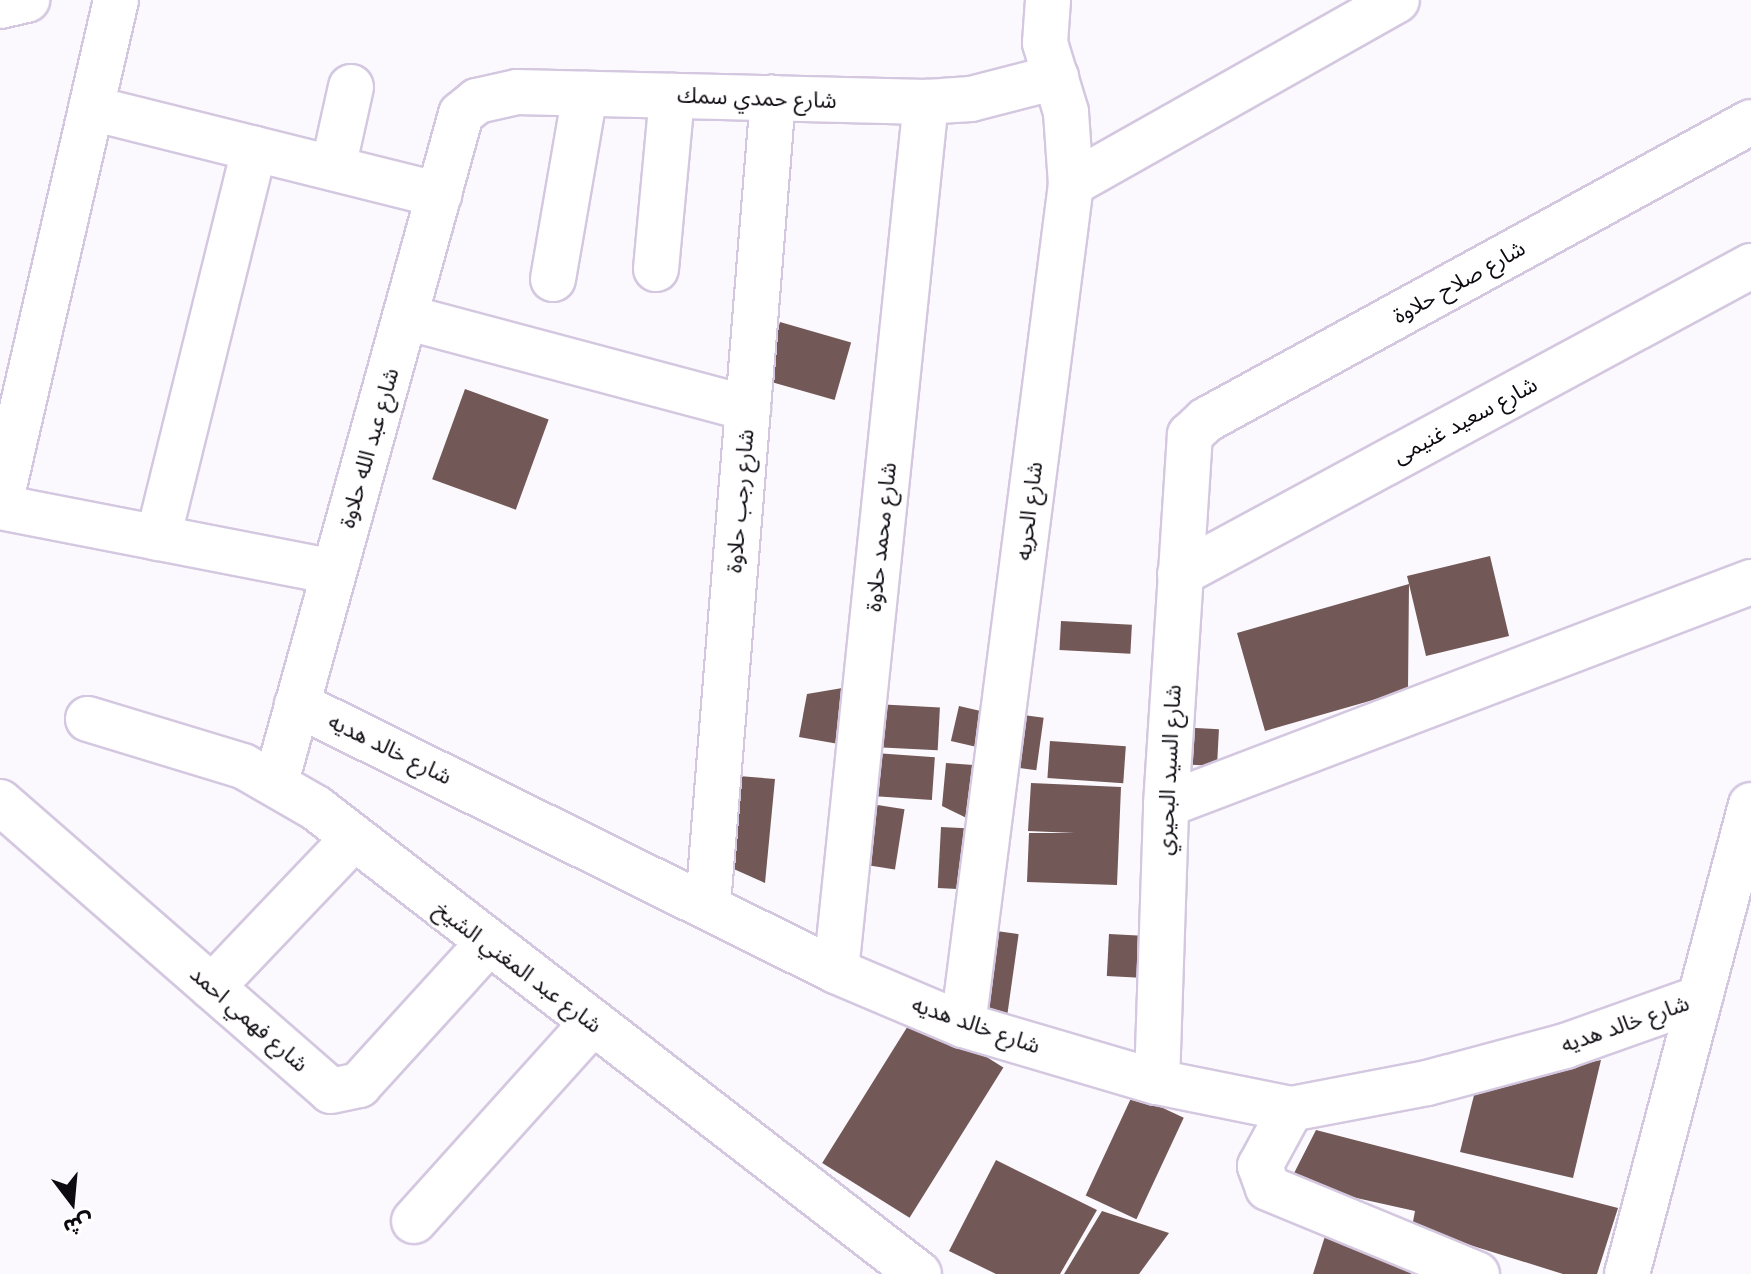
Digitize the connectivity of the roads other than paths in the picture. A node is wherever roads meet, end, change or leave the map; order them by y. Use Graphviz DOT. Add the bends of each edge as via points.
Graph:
graph roads {
  1 [pos="116,0"];
  2 [pos="1048,0"];
  3 [pos="1397,0"];
  4 [pos="1056,77"];
  5 [pos="351,87"];
  6 [pos="585,94"];
  7 [pos="672,96"];
  8 [pos="773,98"];
  9 [pos="926,102"];
  10 [pos="91,108"];
  11 [pos="461,114"];
  12 [pos="1751,122"];
  13 [pos="254,149"];
  14 [pos="333,168"];
  15 [pos="1071,184"];
  16 [pos="439,195"];
  17 [pos="1751,266"];
  18 [pos="656,269"];
  19 [pos="553,279"];
  20 [pos="405,317"];
  21 [pos="748,408"];
  22 [pos="1185,457"];
  23 [pos="0,505"];
  24 [pos="158,538"];
  25 [pos="334,572"];
  26 [pos="1180,574"];
  27 [pos="1751,582"];
  28 [pos="297,704"];
  29 [pos="88,719"];
  30 [pos="276,782"];
  31 [pos="0,802"];
  32 [pos="1166,805"];
  33 [pos="1751,805"];
  34 [pos="352,840"];
  35 [pos="708,904"];
  36 [pos="488,943"];
  37 [pos="836,971"];
  38 [pos="212,987"];
  39 [pos="1700,998"];
  40 [pos="592,1023"];
  41 [pos="963,1025"];
  42 [pos="1157,1082"];
  43 [pos="1291,1109"];
  44 [pos="414,1221"];
  45 [pos="919,1274"];
  46 [pos="1477,1274"];
  47 [pos="1627,1274"];
  1 -- 10 [label="street"];
  2 -- 4 [label="street, شارع الحريه" via="1045,43"];
  3 -- 15 [label="street"];
  4 -- 9 [label="street, شارع حمدي سمك" via="971,99"];
  4 -- 15 [label="street, شارع الحريه" via="1068,124"];
  5 -- 14 [label="street"];
  6 -- 7 [label="street, شارع حمدي سمك"];
  6 -- 11 [label="street, شارع حمدي سمك" via="496,93"];
  6 -- 19 [label="street"];
  7 -- 8 [label="street, شارع حمدي سمك"];
  7 -- 18 [label="street"];
  8 -- 9 [label="street, شارع حمدي سمك"];
  8 -- 21 [label="street, شارع رجب حلاوة"];
  9 -- 37 [label="street, شارع محمد حلاوة"];
  10 -- 13 [label="street"];
  10 -- 23 [label="street"];
  11 -- 16 [label="street, شارع عبد الله حلاوة"];
  12 -- 22 [label="street, شارع صلاح حلاوة" via="1206,420 1190,435"];
  13 -- 14 [label="street"];
  13 -- 24 [label="street"];
  14 -- 16 [label="street"];
  15 -- 41 [label="street, شارع الحريه"];
  16 -- 20 [label="street, شارع عبد الله حلاوة"];
  17 -- 26 [label="street, شارع سعيد غنيمى"];
  20 -- 21 [label="street"];
  20 -- 25 [label="street, شارع عبد الله حلاوة"];
  21 -- 35 [label="street, شارع رجب حلاوة"];
  22 -- 26 [label="street, شارع السيد البحيري"];
  23 -- 24 [label="street"];
  24 -- 25 [label="street"];
  25 -- 28 [label="street, شارع عبد الله حلاوة"];
  26 -- 32 [label="street, شارع السيد البحيري"];
  27 -- 32 [label="street"];
  28 -- 30 [label="street, شارع عبد الله حلاوة"];
  28 -- 35 [label="street, شارع خالد هديه"];
  29 -- 30 [label="street, شارع عبد المغني الشيخ" via="210,753"];
  30 -- 34 [label="street, شارع عبد المغني الشيخ"];
  31 -- 38 [label="street, شارع فهمي احمد"];
  32 -- 42 [label="street, شارع السيد البحيري"];
  33 -- 39 [label="street"];
  34 -- 36 [label="street, شارع عبد المغني الشيخ"];
  34 -- 38 [label="street"];
  35 -- 37 [label="street, شارع خالد هديه"];
  36 -- 38 [label="street, شارع فهمي احمد" via="359,1085 341,1092 331,1091"];
  36 -- 40 [label="street, شارع عبد المغني الشيخ"];
  37 -- 41 [label="street, شارع خالد هديه"];
  39 -- 43 [label="street, شارع خالد هديه" via="1565,1046 1427,1083"];
  39 -- 47 [label="street"];
  40 -- 44 [label="street"];
  40 -- 45 [label="street, شارع عبد المغني الشيخ"];
  41 -- 42 [label="street, شارع خالد هديه"];
  42 -- 43 [label="street, شارع خالد هديه"];
  43 -- 46 [label="street" via="1260,1166 1268,1188"];
}
